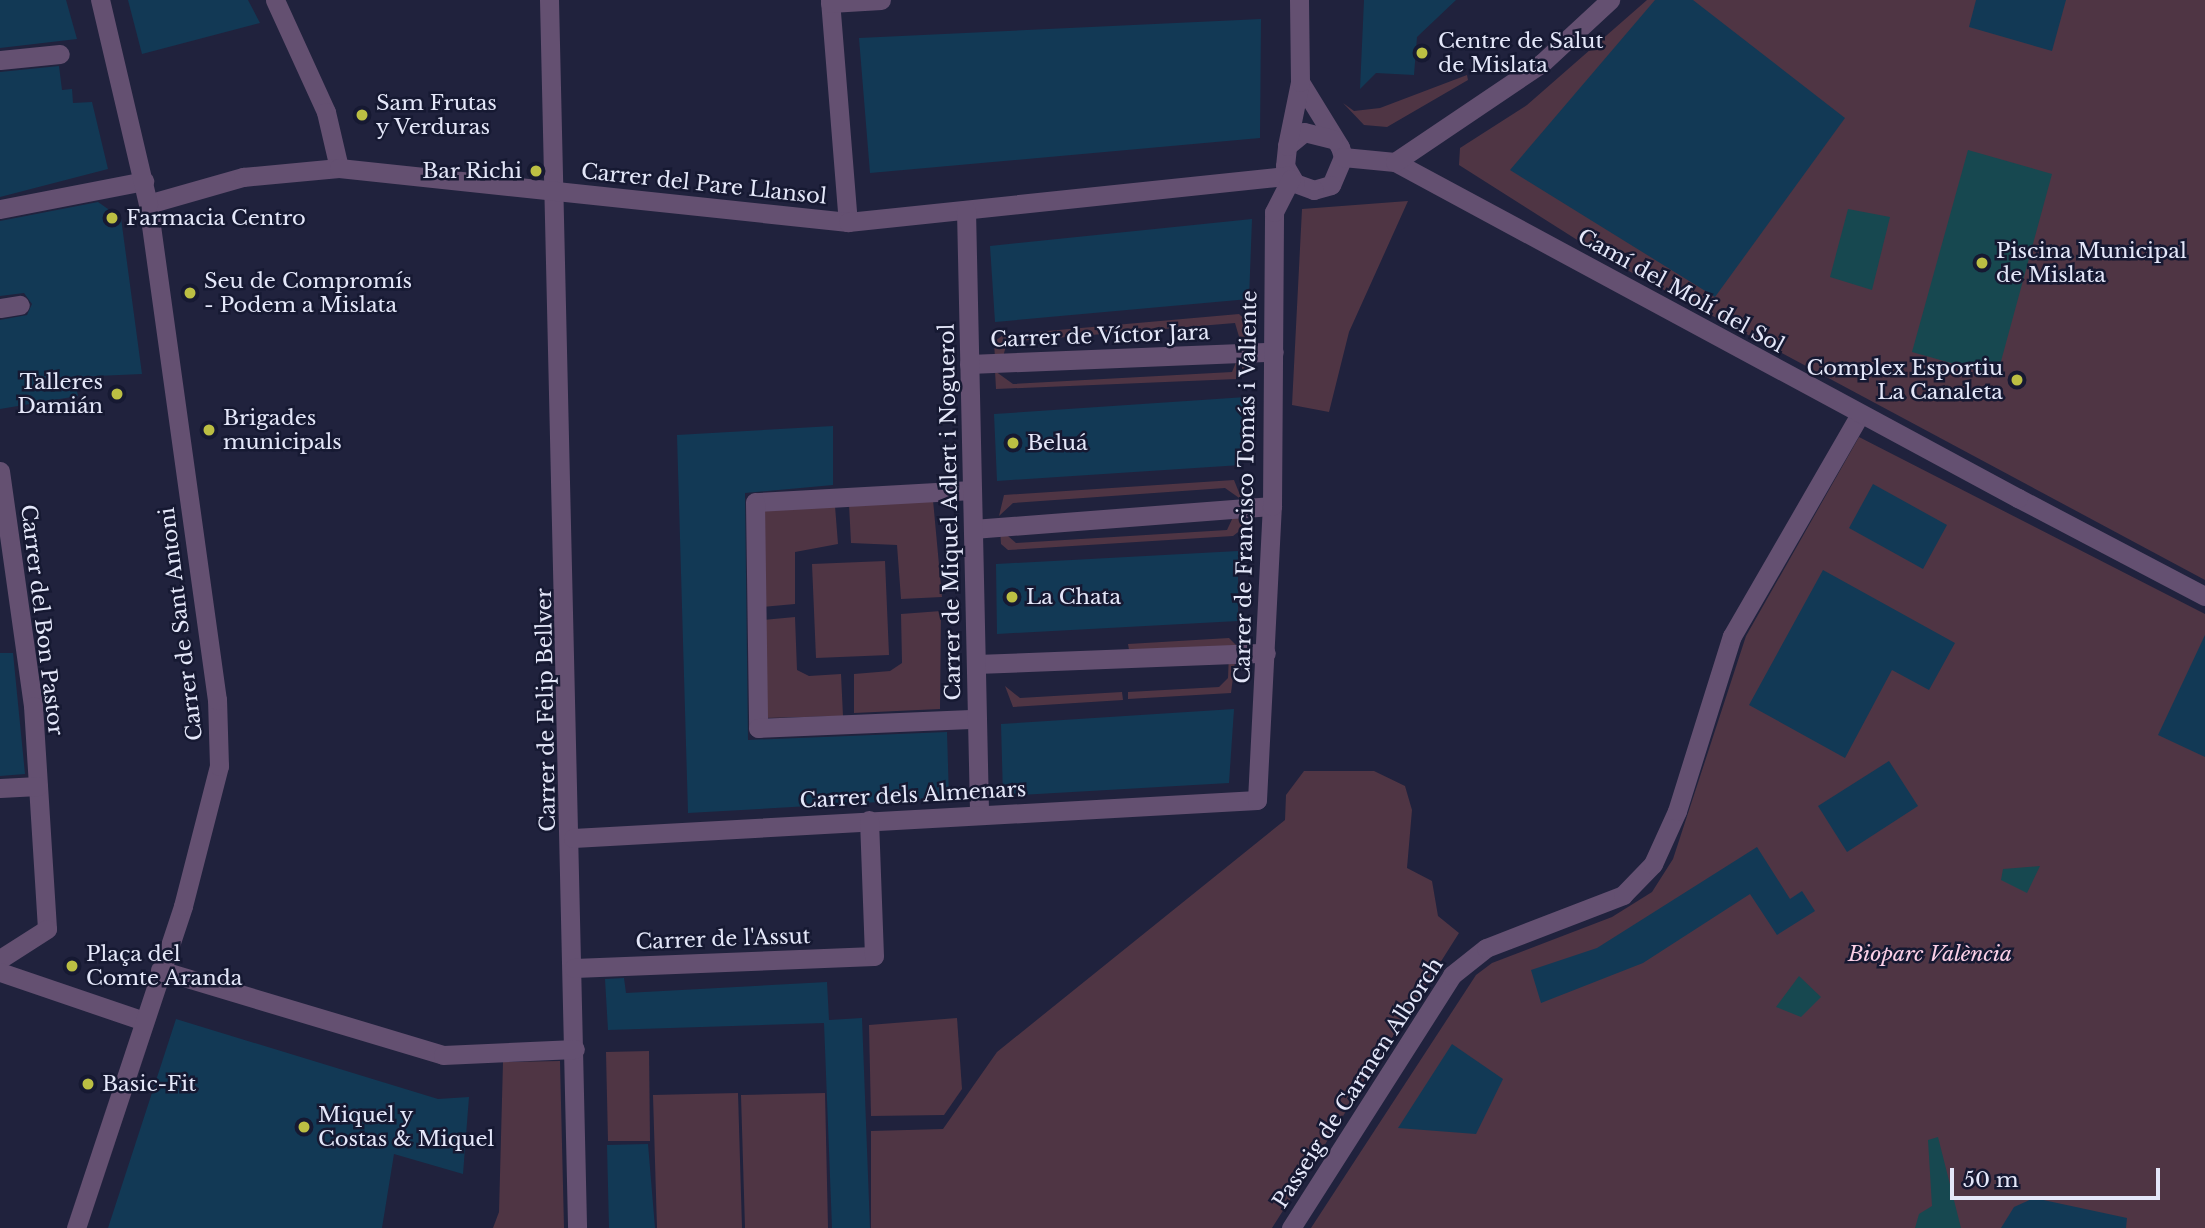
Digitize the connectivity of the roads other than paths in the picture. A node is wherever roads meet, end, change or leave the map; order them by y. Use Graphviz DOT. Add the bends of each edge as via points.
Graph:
graph roads {
  1 [pos="100,0"];
  2 [pos="275,0"];
  3 [pos="549,0"];
  4 [pos="881,0"];
  5 [pos="1299,0"];
  6 [pos="1610,0"];
  7 [pos="830,2"];
  8 [pos="60,54"];
  9 [pos="0,60"];
  10 [pos="1300,82"];
  11 [pos="1333,139"];
  12 [pos="1286,151"];
  13 [pos="1343,158"];
  14 [pos="1395,162"];
  15 [pos="339,168"];
  16 [pos="1289,178"];
  17 [pos="1257,179"];
  18 [pos="144,181"];
  19 [pos="556,190"];
  20 [pos="148,204"];
  21 [pos="0,209"];
  22 [pos="966,210"];
  23 [pos="848,222"];
  24 [pos="1274,352"];
  25 [pos="969,364"];
  26 [pos="1860,414"];
  27 [pos="0,471"];
  28 [pos="972,490"];
  29 [pos="1272,506"];
  30 [pos="973,529"];
  31 [pos="9,583"];
  32 [pos="2205,596"];
  33 [pos="1266,653"];
  34 [pos="976,664"];
  35 [pos="977,719"];
  36 [pos="38,786"];
  37 [pos="0,788"];
  38 [pos="1257,800"];
  39 [pos="979,812"];
  40 [pos="869,820"];
  41 [pos="573,838"];
  42 [pos="0,959"];
  43 [pos="574,968"];
  44 [pos="160,970"];
  45 [pos="0,972"];
  46 [pos="141,1020"];
  47 [pos="575,1049"];
  48 [pos="76,1228"];
  49 [pos="577,1228"];
  50 [pos="1291,1228"];
  1 -- 18 [label="street, Carrer de Sant Antoni"];
  2 -- 15 [label="street" via="326,112"];
  3 -- 19 [label="street, Carrer de Felip Bellver"];
  4 -- 7 [label="street"];
  5 -- 10 [label="street"];
  6 -- 14 [label="street" via="1542,62"];
  7 -- 23 [label="street"];
  8 -- 9 [label="street"];
  10 -- 11 [label="street"];
  10 -- 12 [label="street"];
  11 -- 12 [label="street" via="1304,132"];
  11 -- 13 [label="street"];
  12 -- 16 [label="street"];
  12 -- 17 [label="street"];
  13 -- 14 [label="street"];
  13 -- 16 [label="street" via="1338,177 1324,188 1304,189"];
  14 -- 26 [label="street, Camí del Molí del Sol"];
  15 -- 19 [label="street, Carrer del Pare Llansol"];
  15 -- 20 [label="street, Carrer del Pare Llansol" via="243,177"];
  16 -- 17 [label="street, Carrer del Pare Llansol"];
  16 -- 24 [label="street, Carrer de Francisco Tomás i Valiente" via="1273,212"];
  17 -- 22 [label="street, Carrer del Pare Llansol"];
  18 -- 20 [label="street, Carrer de Sant Antoni"];
  18 -- 21 [label="street"];
  19 -- 23 [label="street, Carrer del Pare Llansol"];
  19 -- 41 [label="street, Carrer de Felip Bellver"];
  20 -- 44 [label="street, Carrer de Sant Antoni" via="217,700 219,766"];
  22 -- 23 [label="street, Carrer del Pare Llansol"];
  22 -- 25 [label="street, Carrer de Miquel Adlert i Noguerol"];
  24 -- 25 [label="street, Carrer de Víctor Jara"];
  24 -- 29 [label="street, Carrer de Francisco Tomás i Valiente"];
  25 -- 28 [label="street, Carrer de Miquel Adlert i Noguerol"];
  26 -- 32 [label="street, Camí del Molí del Sol"];
  26 -- 50 [label="street, Passeig de Carmen Alborch" via="1732,636 1677,811 1653,864 1623,894 1486,948 1452,975"];
  27 -- 31 [label="street, Carrer del Bon Pastor"];
  28 -- 30 [label="street, Carrer de Miquel Adlert i Noguerol"];
  28 -- 35 [label="street" via="755,502 758,728"];
  29 -- 30 [label="street"];
  29 -- 33 [label="street, Carrer de Francisco Tomás i Valiente"];
  30 -- 34 [label="street, Carrer de Miquel Adlert i Noguerol"];
  31 -- 36 [label="street, Carrer del Bon Pastor"];
  33 -- 34 [label="street"];
  33 -- 38 [label="street, Carrer de Francisco Tomás i Valiente"];
  34 -- 35 [label="street, Carrer de Miquel Adlert i Noguerol"];
  35 -- 39 [label="street, Carrer de Miquel Adlert i Noguerol"];
  36 -- 37 [label="street"];
  36 -- 42 [label="street, Carrer del Bon Pastor" via="47,929"];
  38 -- 39 [label="street, Carrer dels Almenars"];
  39 -- 40 [label="street, Carrer dels Almenars"];
  40 -- 41 [label="street, Carrer dels Almenars"];
  40 -- 43 [label="street, Carrer de l'Assut" via="874,956"];
  41 -- 43 [label="street, Carrer de Felip Bellver"];
  43 -- 47 [label="street, Carrer de Felip Bellver"];
  44 -- 46 [label="street, Carrer de Sant Antoni"];
  44 -- 47 [label="street" via="443,1055"];
  45 -- 46 [label="street"];
  46 -- 48 [label="street, Carrer de Sant Antoni"];
  47 -- 49 [label="street, Carrer de Felip Bellver"];
}
